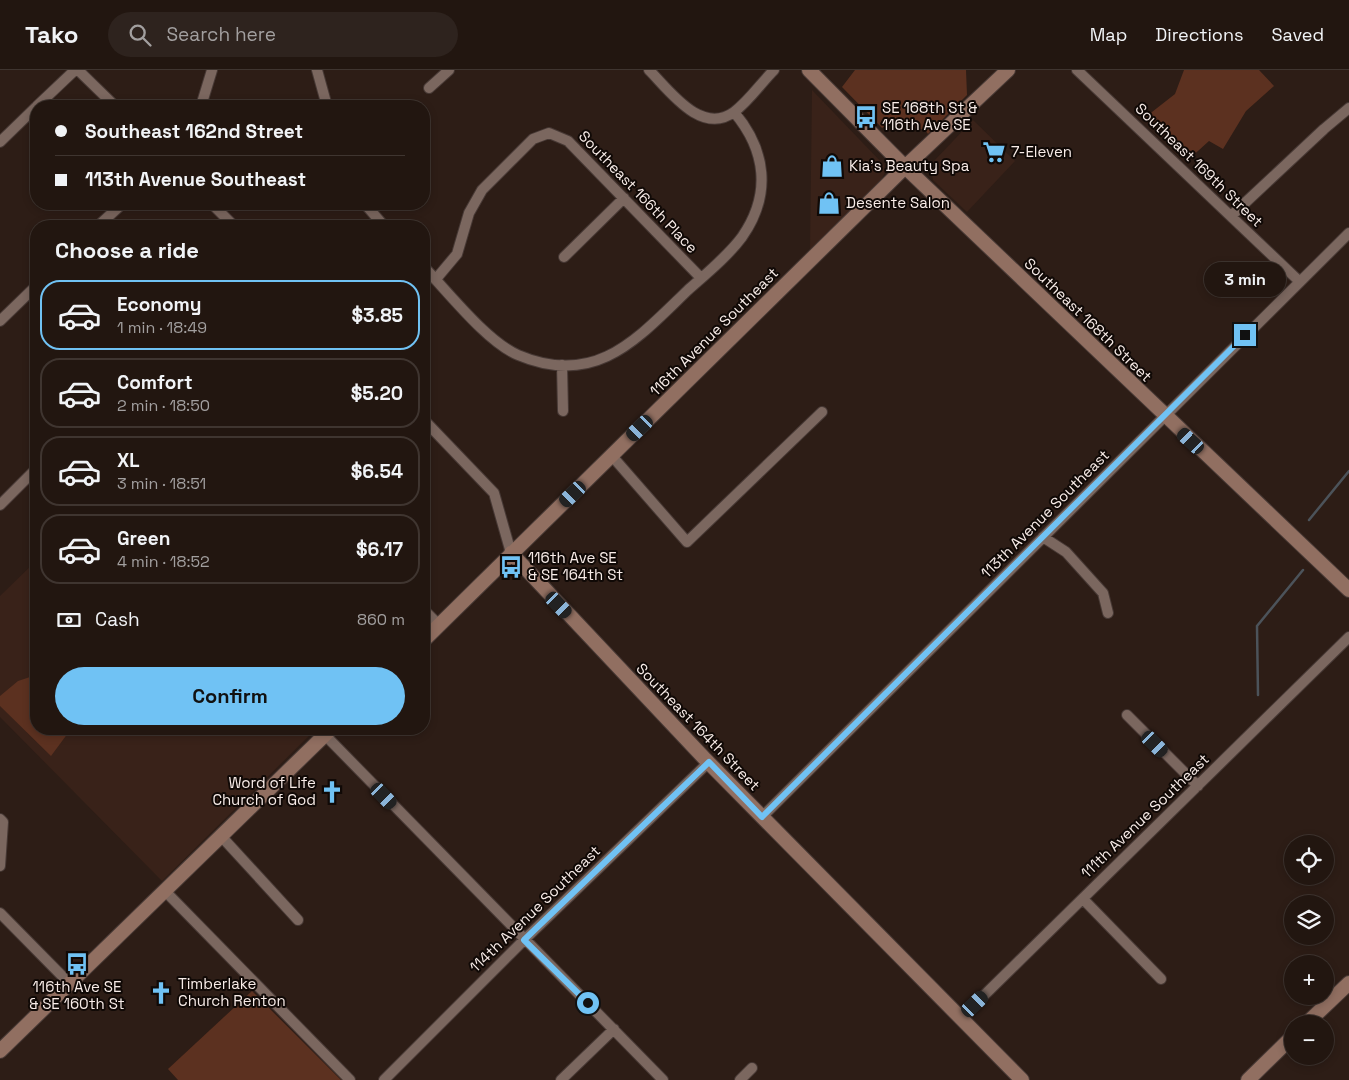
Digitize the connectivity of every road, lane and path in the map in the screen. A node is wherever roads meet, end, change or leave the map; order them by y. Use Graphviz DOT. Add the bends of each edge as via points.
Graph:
graph roads {
  1 [pos="76,70"];
  2 [pos="212,70"];
  3 [pos="317,70"];
  4 [pos="449,70"];
  5 [pos="649,70"];
  6 [pos="774,70"];
  7 [pos="809,70"];
  8 [pos="1008,70"];
  9 [pos="1078,70"];
  10 [pos="429,88"];
  11 [pos="44,100"];
  12 [pos="108,100"];
  13 [pos="203,100"];
  14 [pos="325,100"];
  15 [pos="1349,108"];
  16 [pos="734,112"];
  17 [pos="30,114"];
  18 [pos="0,142"];
  19 [pos="905,167"];
  20 [pos="624,198"];
  21 [pos="115,210"];
  22 [pos="218,210"];
  23 [pos="370,210"];
  24 [pos="1231,216"];
  25 [pos="105,220"];
  26 [pos="228,220"];
  27 [pos="379,220"];
  28 [pos="1349,233"];
  29 [pos="564,257"];
  30 [pos="430,273"];
  31 [pos="701,278"];
  32 [pos="436,279"];
  33 [pos="1299,281"];
  34 [pos="30,292"];
  35 [pos="0,321"];
  36 [pos="562,365"];
  37 [pos="563,411"];
  38 [pos="822,412"];
  39 [pos="1164,416"];
  40 [pos="430,426"];
  41 [pos="612,456"];
  42 [pos="30,475"];
  43 [pos="0,505"];
  44 [pos="1043,537"];
  45 [pos="511,553"];
  46 [pos="1349,590"];
  47 [pos="1108,613"];
  48 [pos="430,616"];
  49 [pos="439,626"];
  50 [pos="430,634"];
  51 [pos="1349,637"];
  52 [pos="1127,715"];
  53 [pos="325,735"];
  54 [pos="331,735"];
  55 [pos="709,762"];
  56 [pos="1198,786"];
  57 [pos="762,817"];
  58 [pos="0,819"];
  59 [pos="221,836"];
  60 [pos="0,866"];
  61 [pos="165,891"];
  62 [pos="1083,898"];
  63 [pos="0,913"];
  64 [pos="298,920"];
  65 [pos="524,940"];
  66 [pos="1161,979"];
  67 [pos="1349,983"];
  68 [pos="70,984"];
  69 [pos="1315,1015"];
  70 [pos="962,1017"];
  71 [pos="614,1029"];
  72 [pos="1284,1045"];
  73 [pos="0,1051"];
  74 [pos="752,1068"];
  75 [pos="350,1080"];
  76 [pos="384,1080"];
  77 [pos="562,1080"];
  78 [pos="663,1080"];
  79 [pos="740,1080"];
  80 [pos="1022,1080"];
  81 [pos="1248,1080"];
  1 -- 11 [label="street"];
  1 -- 12 [label="street"];
  2 -- 13 [label="street"];
  3 -- 14 [label="street"];
  4 -- 10 [label="street"];
  5 -- 16 [label="street" via="691,112 716,118"];
  6 -- 16 [label="street"];
  7 -- 19 [label="street, Southeast 168th Street"];
  8 -- 19 [label="street, 116th Avenue Southeast"];
  9 -- 24 [label="street, Southeast 169th Street"];
  15 -- 24 [label="street"];
  16 -- 31 [label="street" via="747,128 759,153 762,169 759,198 742,237"];
  17 -- 18 [label="street"];
  19 -- 39 [label="street, Southeast 168th Street"];
  19 -- 41 [label="street, 116th Avenue Southeast"];
  20 -- 29 [label="street"];
  20 -- 31 [label="street, Southeast 166th Place"];
  20 -- 32 [label="street, Southeast 166th Place" via="568,141 549,133 533,139 482,190 469,213 456,254"];
  21 -- 25 [label="street"];
  22 -- 26 [label="street"];
  23 -- 27 [label="street"];
  24 -- 33 [label="street, Southeast 169th Street"];
  28 -- 33 [label="street, 113th Avenue Southeast"];
  30 -- 32 [label="street"];
  31 -- 36 [label="street" via="623,349 590,362"];
  32 -- 36 [label="street" via="503,346 533,360"];
  33 -- 39 [label="street, 113th Avenue Southeast"];
  34 -- 35 [label="street"];
  36 -- 37 [label="street"];
  38 -- 41 [label="street" via="687,542"];
  39 -- 44 [label="street, 113th Avenue Southeast"];
  39 -- 46 [label="street, Southeast 168th Street"];
  40 -- 45 [label="street, Southeast 164th Street" via="494,493"];
  41 -- 45 [label="street, 116th Avenue Southeast"];
  42 -- 43 [label="street"];
  44 -- 47 [label="street" via="1066,552 1103,592"];
  44 -- 57 [label="street, 113th Avenue Southeast"];
  45 -- 49 [label="street, 116th Avenue Southeast"];
  45 -- 55 [label="street, Southeast 164th Street"];
  48 -- 49 [label="street"];
  49 -- 50 [label="street, 116th Avenue Southeast"];
  51 -- 56 [label="street, 111th Avenue Southeast"];
  52 -- 56 [label="street"];
  53 -- 59 [label="street"];
  54 -- 65 [label="street"];
  55 -- 57 [label="street, Southeast 164th Street"];
  55 -- 65 [label="street, 114th Avenue Southeast"];
  56 -- 62 [label="street, 111th Avenue Southeast"];
  57 -- 70 [label="street, Southeast 164th Street"];
  58 -- 60 [label="street" via="3,822"];
  59 -- 61 [label="street"];
  59 -- 64 [label="street"];
  61 -- 68 [label="street"];
  61 -- 75 [label="street"];
  62 -- 66 [label="street"];
  62 -- 70 [label="street, 111th Avenue Southeast"];
  63 -- 68 [label="street"];
  65 -- 71 [label="street"];
  65 -- 76 [label="street, 114th Avenue Southeast"];
  67 -- 69 [label="street"];
  68 -- 73 [label="street"];
  70 -- 80 [label="street, Southeast 164th Street"];
  71 -- 77 [label="street"];
  71 -- 78 [label="street"];
  72 -- 81 [label="street"];
  74 -- 79 [label="street"];
}
